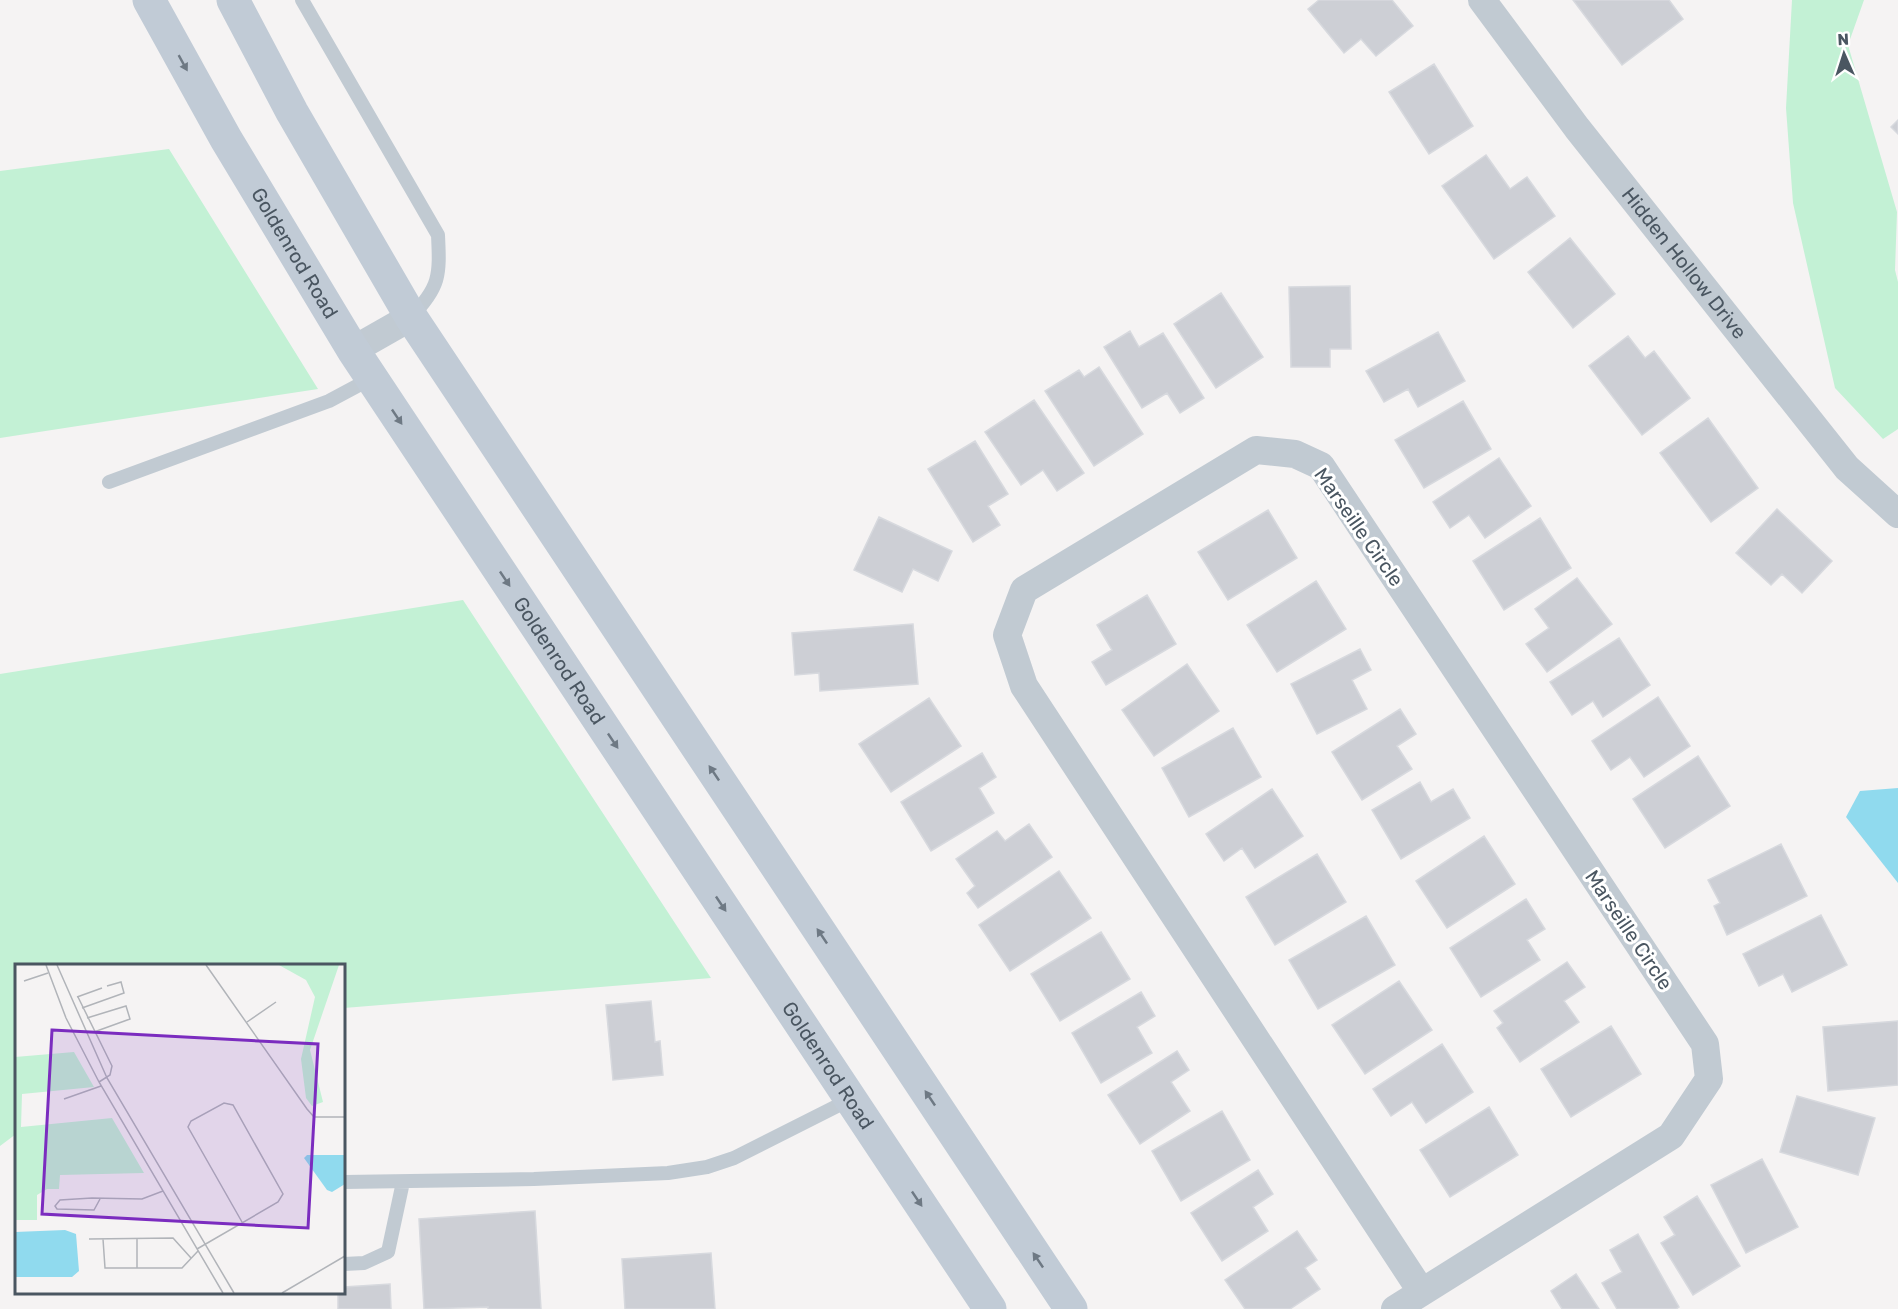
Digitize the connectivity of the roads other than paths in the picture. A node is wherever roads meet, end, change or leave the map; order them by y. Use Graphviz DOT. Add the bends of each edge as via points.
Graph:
graph roads {
  1 [pos="149,0"];
  2 [pos="233,0"];
  3 [pos="302,0"];
  4 [pos="1482,0"];
  5 [pos="411,317"];
  6 [pos="353,350"];
  7 [pos="372,378"];
  8 [pos="109,482"];
  9 [pos="1898,514"];
  10 [pos="851,1099"];
  11 [pos="345,1182"];
  12 [pos="403,1182"];
  13 [pos="345,1264"];
  14 [pos="1421,1291"];
  15 [pos="990,1309"];
  16 [pos="1071,1309"];
  17 [pos="1395,1309"];
  1 -- 6 [label="main road, Goldenrod Road, one-way" via="226,139"];
  2 -- 5 [label="main road" via="292,112"];
  3 -- 5 [label="lane" via="438,235 439,263 432,295"];
  4 -- 9 [label="street, Hidden Hollow Drive" via="1577,128 1847,468"];
  5 -- 6 [label="street"];
  16 -- 5 [label="main road, one-way"];
  6 -- 7 [label="main road, Goldenrod Road"];
  7 -- 8 [label="lane" via="329,401"];
  7 -- 10 [label="main road, Goldenrod Road, one-way"];
  10 -- 12 [label="lane" via="734,1158 707,1167 668,1173"];
  10 -- 15 [label="main road, Goldenrod Road, one-way"];
  11 -- 12 [label="lane"];
  12 -- 13 [label="lane" via="388,1252 364,1263"];
  14 -- 14 [label="street, Marseille Circle" via="1024,686 1007,635 1024,590 1256,450 1294,454 1321,466 1705,1044 1709,1079 1671,1136"];
  14 -- 17 [label="street, Marseille Circle"];
}
